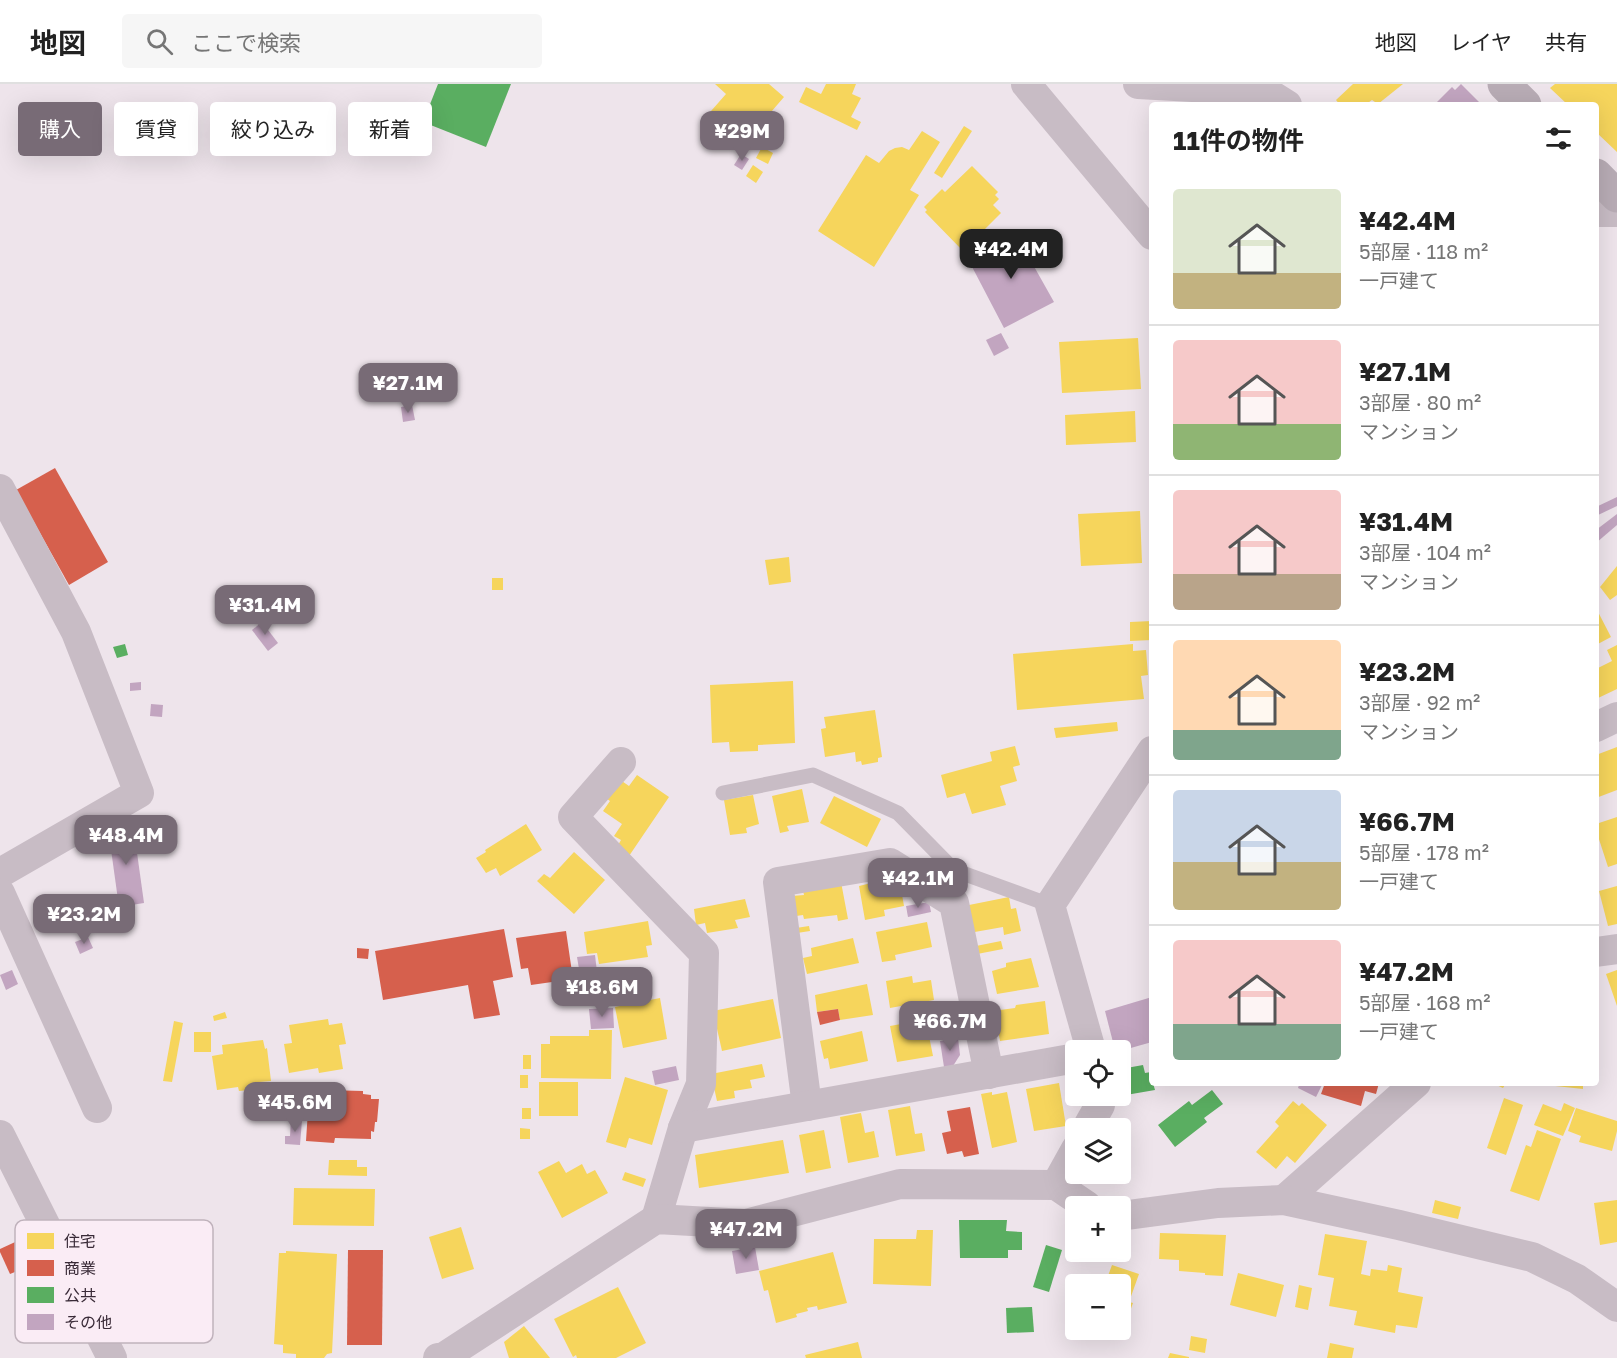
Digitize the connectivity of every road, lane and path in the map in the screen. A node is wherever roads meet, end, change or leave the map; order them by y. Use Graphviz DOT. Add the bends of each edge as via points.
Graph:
graph roads {
  1 [pos="1026,84"];
  2 [pos="1138,84"];
  3 [pos="1504,84"];
  4 [pos="1282,102"];
  5 [pos="1523,102"];
  6 [pos="1599,178"];
  7 [pos="1617,196"];
  8 [pos="1599,212"];
  9 [pos="1617,212"];
  10 [pos="1149,231"];
  11 [pos="0,489"];
  12 [pos="1617,717"];
  13 [pos="1599,726"];
  14 [pos="1149,756"];
  15 [pos="621,762"];
  16 [pos="723,793"];
  17 [pos="0,873"];
  18 [pos="0,893"];
  19 [pos="1050,905"];
  20 [pos="1617,949"];
  21 [pos="1599,952"];
  22 [pos="1088,1040"];
  23 [pos="1065,1060"];
  24 [pos="989,1074"];
  25 [pos="1413,1086"];
  26 [pos="807,1106"];
  27 [pos="97,1108"];
  28 [pos="683,1128"];
  29 [pos="0,1135"];
  30 [pos="1065,1169"];
  31 [pos="1056,1185"];
  32 [pos="1072,1196"];
  33 [pos="1284,1200"];
  34 [pos="1131,1215"];
  35 [pos="656,1219"];
  36 [pos="43,1220"];
  37 [pos="1617,1307"];
  38 [pos="104,1343"];
  39 [pos="112,1358"];
  40 [pos="438,1358"];
  1 -- 10 [label="street"];
  2 -- 4 [label="street" via="1264,91"];
  3 -- 5 [label="street"];
  6 -- 7 [label="street"];
  8 -- 9 [label="street"];
  11 -- 17 [label="street" via="76,632 139,793"];
  12 -- 13 [label="street"];
  14 -- 19 [label="street"];
  15 -- 28 [label="street" via="573,817 704,953 701,1084"];
  16 -- 19 [label="lane" via="813,775 898,813 954,870"];
  18 -- 27 [label="street"];
  19 -- 22 [label="street"];
  20 -- 21 [label="street"];
  23 -- 24 [label="street"];
  24 -- 26 [label="street"];
  24 -- 26 [label="street" via="954,903 890,862 778,882"];
  25 -- 33 [label="street"];
  26 -- 28 [label="street"];
  28 -- 35 [label="street"];
  29 -- 36 [label="street"];
  30 -- 31 [label="street"];
  31 -- 32 [label="street"];
  31 -- 35 [label="street" via="900,1184 746,1224"];
  33 -- 34 [label="street" via="1218,1203"];
  33 -- 37 [label="street" via="1532,1257 1576,1279"];
  35 -- 40 [label="street"];
  38 -- 39 [label="street"];
}
